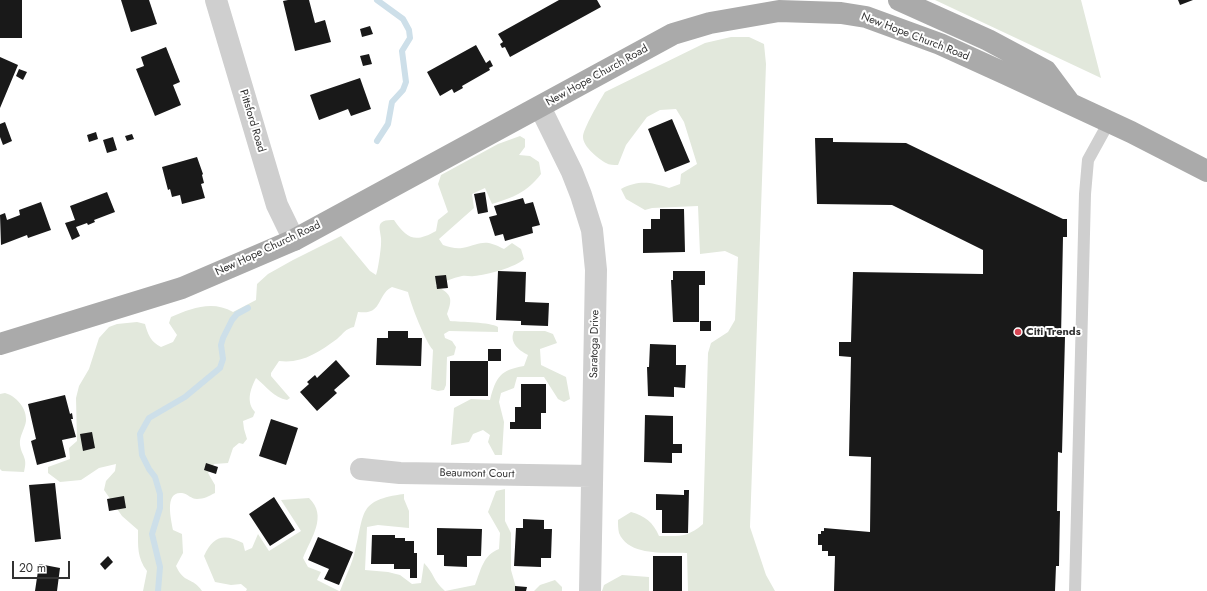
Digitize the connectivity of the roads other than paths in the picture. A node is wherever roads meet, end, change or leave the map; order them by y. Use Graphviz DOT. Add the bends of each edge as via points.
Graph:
graph roads {
  1 [pos="216,0"];
  2 [pos="899,0"];
  3 [pos="844,6"];
  4 [pos="1070,103"];
  5 [pos="540,108"];
  6 [pos="1109,122"];
  7 [pos="1207,170"];
  8 [pos="294,240"];
  9 [pos="0,344"];
  10 [pos="361,469"];
  11 [pos="592,476"];
  12 [pos="590,591"];
  13 [pos="1075,591"];
  1 -- 8 [label="street, Pittsford Road" via="277,205"];
  2 -- 4 [label="main road" via="988,40 1046,71"];
  3 -- 4 [label="main road, New Hope Church Road" via="866,17 940,44"];
  3 -- 5 [label="main road, New Hope Church Road" via="779,11 710,23 673,34"];
  4 -- 6 [label="main road, New Hope Church Road"];
  5 -- 8 [label="main road, New Hope Church Road"];
  5 -- 11 [label="street, Saratoga Drive" via="572,172 592,230 596,270"];
  6 -- 7 [label="main road, New Hope Church Road"];
  6 -- 13 [label="lane" via="1088,160 1085,194"];
  8 -- 9 [label="main road, New Hope Church Road" via="182,288"];
  10 -- 11 [label="street, Beaumont Court" via="400,473"];
  11 -- 12 [label="street, Saratoga Drive"];
}
